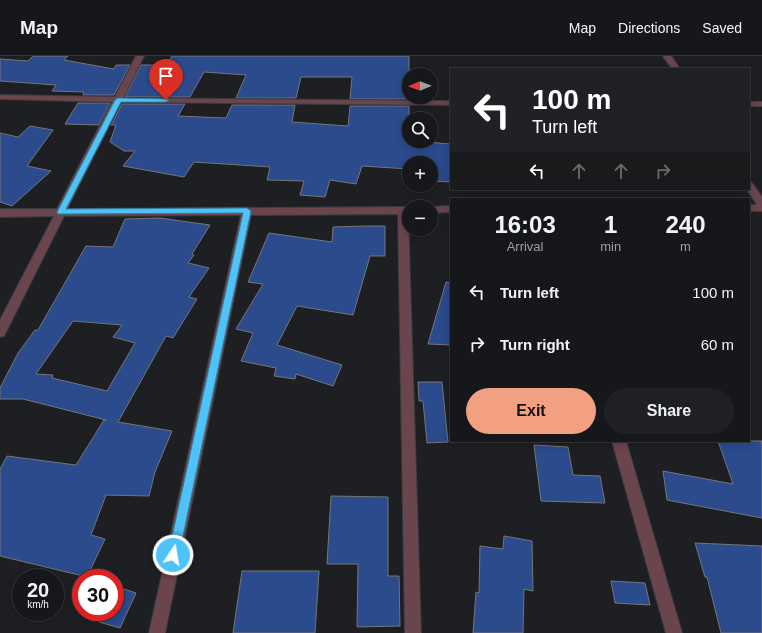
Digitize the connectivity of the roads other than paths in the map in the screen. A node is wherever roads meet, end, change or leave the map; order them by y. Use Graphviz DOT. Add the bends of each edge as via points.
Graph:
graph roads {
  1 [pos="140,56"];
  2 [pos="668,56"];
  3 [pos="675,68"];
  4 [pos="0,97"];
  5 [pos="118,100"];
  6 [pos="450,103"];
  7 [pos="750,104"];
  8 [pos="762,104"];
  9 [pos="750,187"];
  10 [pos="762,206"];
  11 [pos="750,208"];
  12 [pos="402,210"];
  13 [pos="438,210"];
  14 [pos="450,210"];
  15 [pos="247,211"];
  16 [pos="61,212"];
  17 [pos="0,213"];
  18 [pos="406,236"];
  19 [pos="0,332"];
  20 [pos="618,442"];
  21 [pos="157,633"];
  22 [pos="413,633"];
  23 [pos="674,633"];
  1 -- 5 [label="street"];
  2 -- 3 [label="street"];
  4 -- 5 [label="street"];
  5 -- 6 [label="street"];
  5 -- 16 [label="street"];
  7 -- 8 [label="street"];
  9 -- 10 [label="street"];
  10 -- 11 [label="street"];
  12 -- 15 [label="street"];
  13 -- 14 [label="street"];
  15 -- 16 [label="street"];
  15 -- 21 [label="street"];
  16 -- 17 [label="street"];
  16 -- 19 [label="street"];
  18 -- 22 [label="street"];
  20 -- 23 [label="street"];
}
